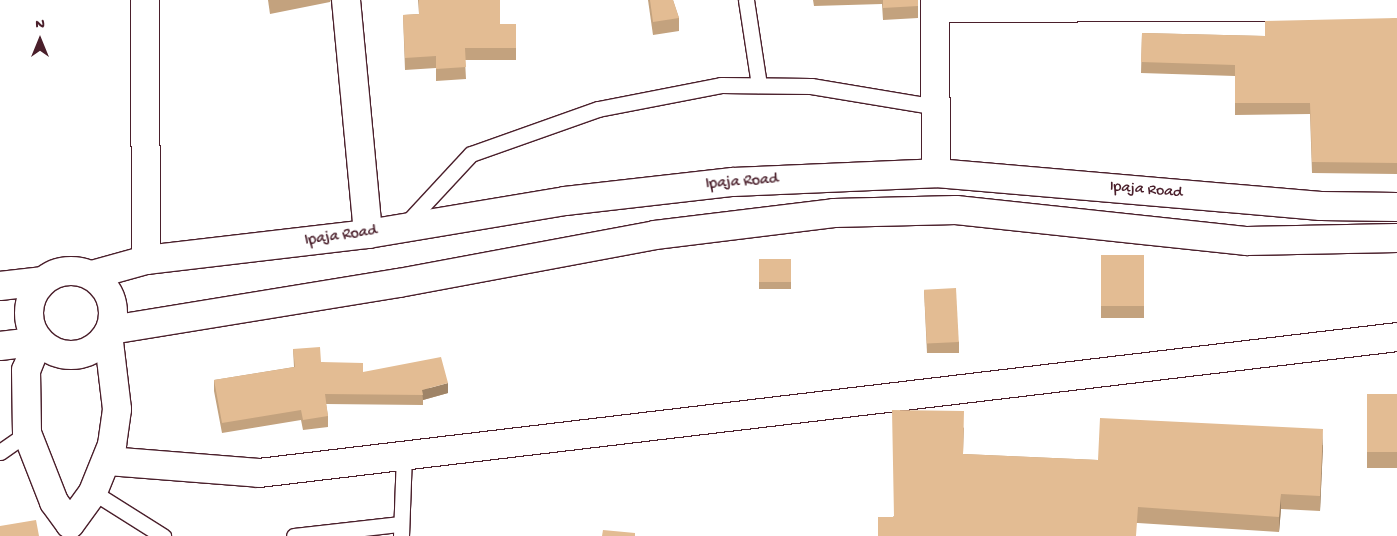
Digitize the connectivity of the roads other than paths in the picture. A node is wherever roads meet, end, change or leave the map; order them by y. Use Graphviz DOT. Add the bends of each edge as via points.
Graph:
graph roads {
  1 [pos="145,0"];
  2 [pos="346,0"];
  3 [pos="746,0"];
  4 [pos="935,4"];
  5 [pos="1397,6"];
  6 [pos="759,85"];
  7 [pos="936,107"];
  8 [pos="936,173"];
  9 [pos="1397,207"];
  10 [pos="402,228"];
  11 [pos="368,234"];
  12 [pos="1397,238"];
  13 [pos="146,260"];
  14 [pos="92,275"];
  15 [pos="42,281"];
  16 [pos="0,286"];
  17 [pos="109,332"];
  18 [pos="1397,337"];
  19 [pos="38,341"];
  20 [pos="0,346"];
  21 [pos="27,432"];
  22 [pos="0,452"];
  23 [pos="404,456"];
  24 [pos="108,461"];
  25 [pos="93,492"];
  26 [pos="70,530"];
  27 [pos="401,530"];
  28 [pos="163,536"];
  29 [pos="294,536"];
  1 -- 13 [label="main road"];
  2 -- 11 [label="main road"];
  3 -- 6 [label="lane"];
  4 -- 5 [label="main road"];
  4 -- 7 [label="main road"];
  6 -- 7 [label="lane" via="811,86"];
  6 -- 10 [label="lane" via="721,85 598,109 471,154"];
  7 -- 8 [label="main road"];
  8 -- 9 [label="main road, Ipaja Road" via="1321,206"];
  8 -- 10 [label="main road, Ipaja Road" via="732,182 564,201"];
  10 -- 11 [label="main road, Ipaja Road"];
  11 -- 13 [label="main road, Ipaja Road"];
  12 -- 17 [label="main road" via="1246,241 956,210 834,213 656,235"];
  13 -- 14 [label="main road, Ipaja Road"];
  14 -- 15 [label="main road" via="61,271"];
  14 -- 17 [label="main road" via="112,299"];
  15 -- 16 [label="main road"];
  15 -- 19 [label="main road" via="30,300 29,321"];
  17 -- 19 [label="main road" via="98,347 77,356 56,353"];
  17 -- 24 [label="main road" via="117,409"];
  18 -- 23 [label="main road"];
  19 -- 20 [label="main road"];
  19 -- 21 [label="main road" via="26,370"];
  21 -- 22 [label="lane"];
  21 -- 26 [label="main road" via="54,502"];
  23 -- 24 [label="main road" via="259,473"];
  23 -- 27 [label="lane"];
  24 -- 25 [label="main road"];
  25 -- 26 [label="main road"];
  25 -- 28 [label="lane"];
  27 -- 29 [label="lane"];
}
